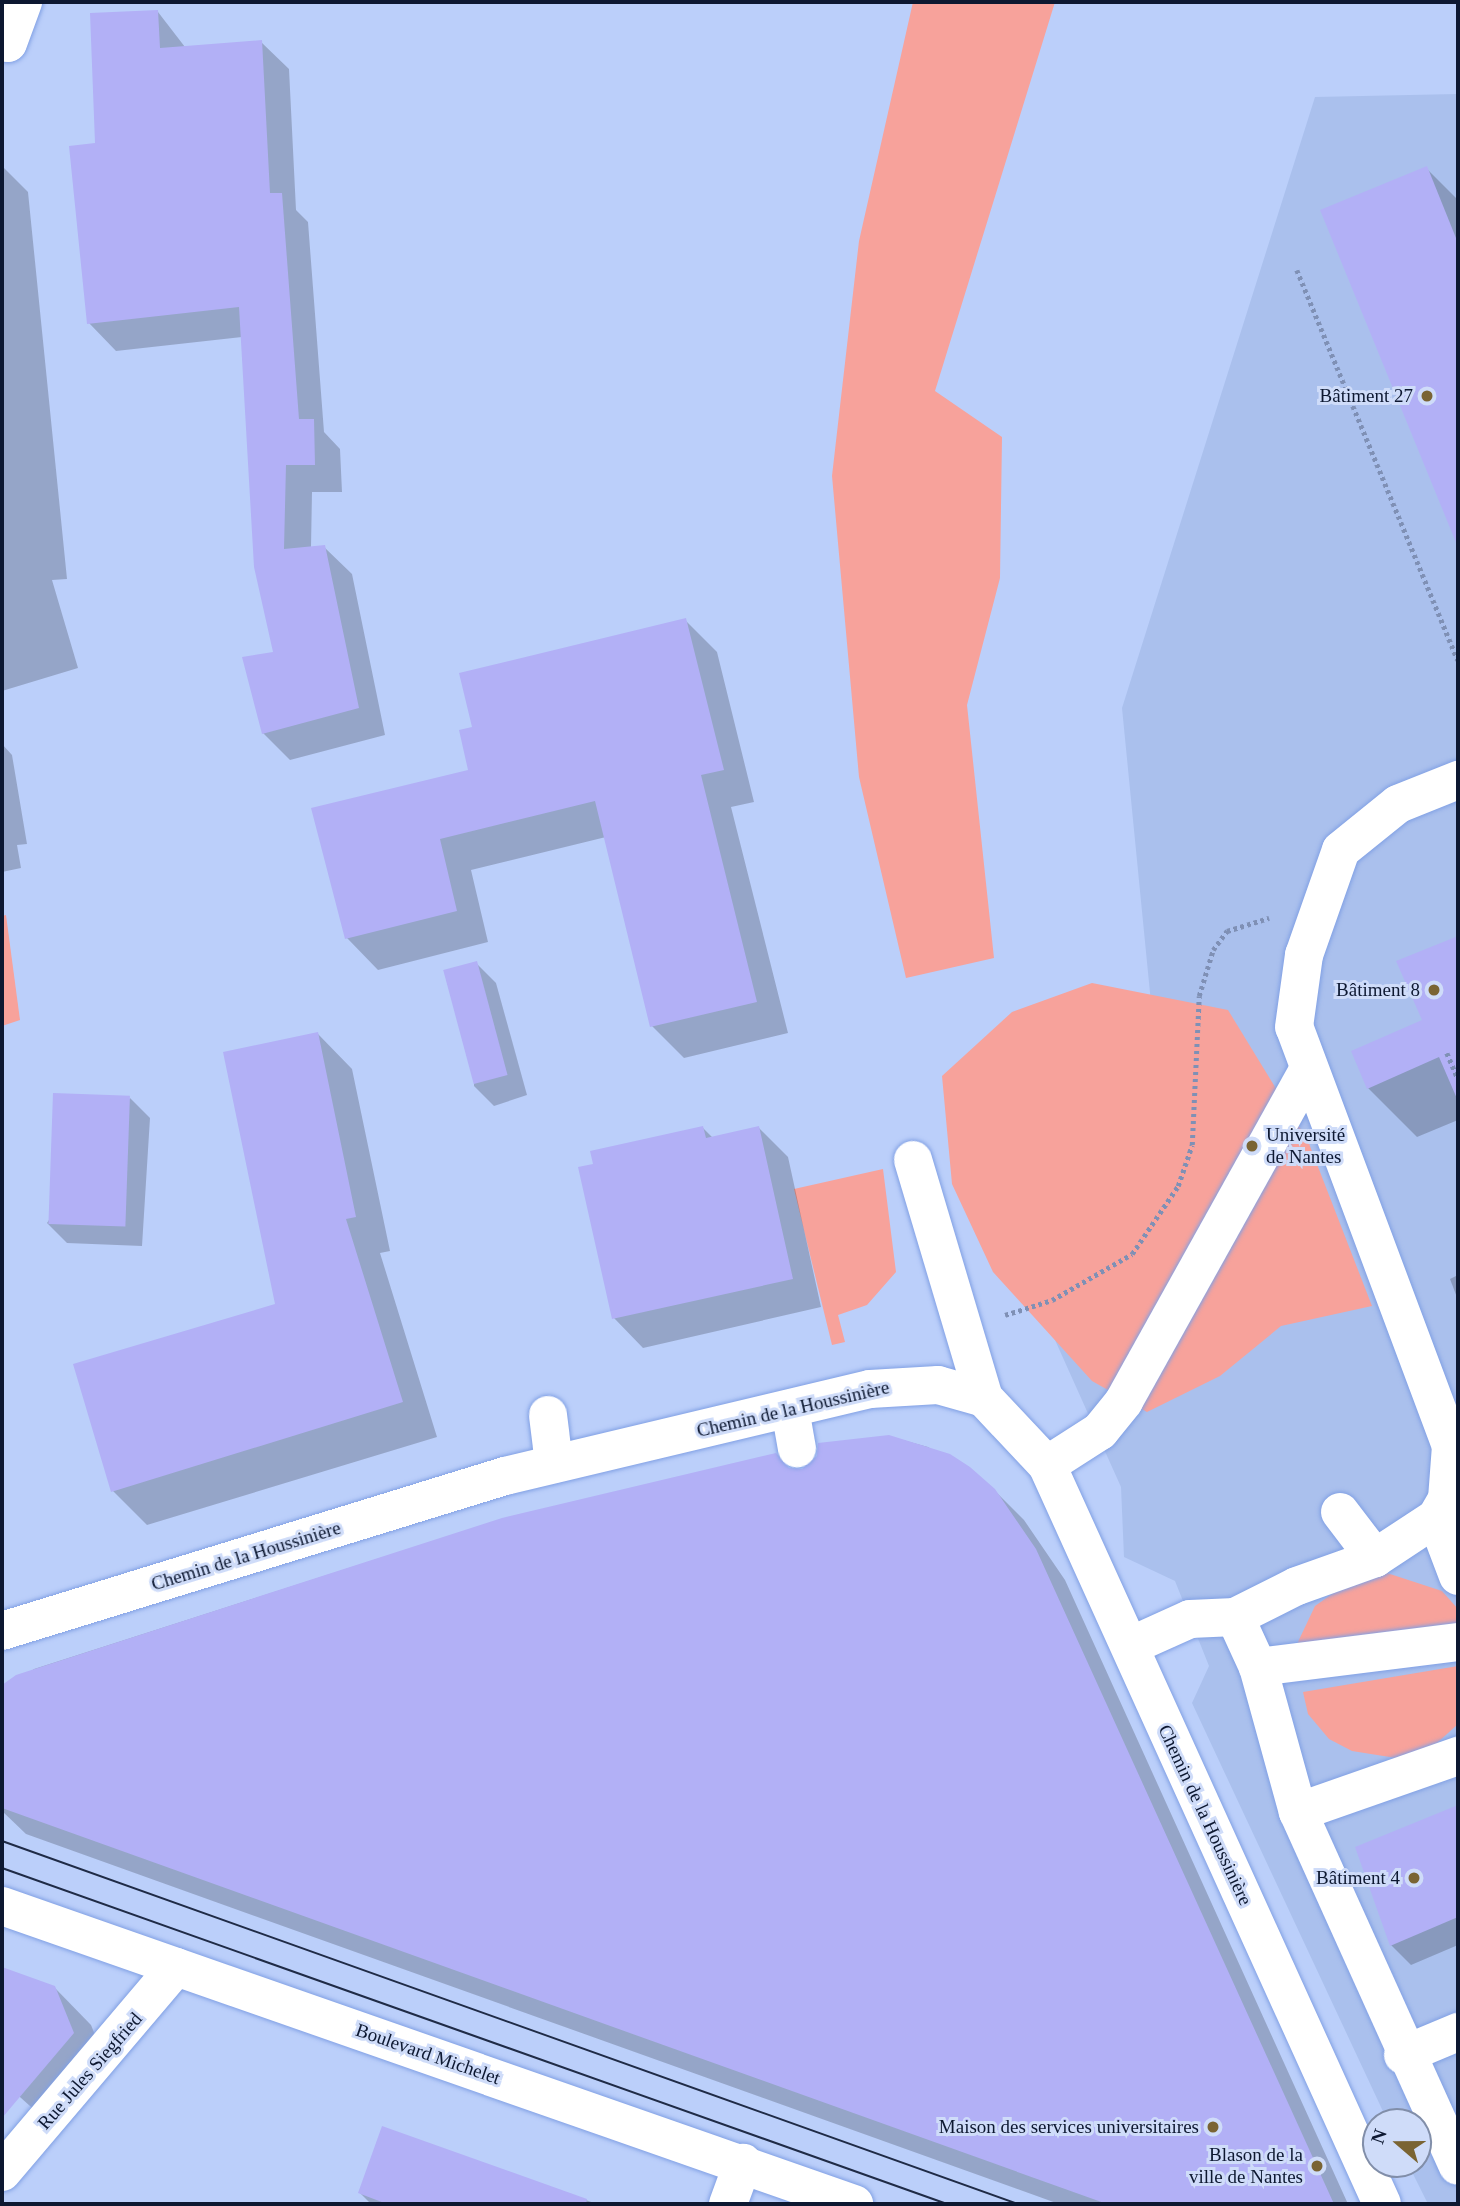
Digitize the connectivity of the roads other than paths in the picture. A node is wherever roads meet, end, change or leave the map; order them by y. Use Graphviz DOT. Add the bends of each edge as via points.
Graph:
graph roads {
  1 [pos="23,2"];
  2 [pos="2,41"];
  3 [pos="1458,780"];
  4 [pos="1307,1072"];
  5 [pos="913,1160"];
  6 [pos="984,1398"];
  7 [pos="790,1409"];
  8 [pos="548,1415"];
  9 [pos="797,1448"];
  10 [pos="554,1464"];
  11 [pos="1047,1465"];
  12 [pos="1340,1512"];
  13 [pos="1447,1514"];
  14 [pos="1375,1559"];
  15 [pos="1458,1576"];
  16 [pos="1235,1616"];
  17 [pos="2,1631"];
  18 [pos="1458,1642"];
  19 [pos="1130,1646"];
  20 [pos="1258,1667"];
  21 [pos="1458,1756"];
  22 [pos="1298,1812"];
  23 [pos="2,1906"];
  24 [pos="176,1967"];
  25 [pos="1458,2032"];
  26 [pos="1403,2055"];
  27 [pos="743,2163"];
  28 [pos="1458,2166"];
  29 [pos="2,2172"];
  30 [pos="1382,2196"];
  31 [pos="728,2204"];
  32 [pos="854,2204"];
  1 -- 2 [label="street" via="8,43"];
  3 -- 4 [label="street" via="1398,804 1353,836 1329,872 1315,914 1294,1027"];
  4 -- 11 [label="street" via="1124,1401 1100,1431"];
  4 -- 13 [label="street" via="1451,1446 1453,1476"];
  5 -- 6 [label="street"];
  6 -- 7 [label="street, Chemin de la Houssinière" via="938,1385 901,1385"];
  6 -- 11 [label="street, Chemin de la Houssinière"];
  7 -- 9 [label="street"];
  7 -- 10 [label="street, Chemin de la Houssinière"];
  8 -- 10 [label="street"];
  10 -- 17 [label="street, Chemin de la Houssinière"];
  11 -- 19 [label="street, Chemin de la Houssinière"];
  12 -- 14 [label="street"];
  13 -- 14 [label="street"];
  13 -- 15 [label="street"];
  14 -- 16 [label="street" via="1297,1586"];
  16 -- 19 [label="street" via="1190,1619"];
  16 -- 20 [label="street"];
  18 -- 20 [label="street"];
  19 -- 30 [label="street, Chemin de la Houssinière"];
  20 -- 22 [label="street"];
  21 -- 22 [label="street"];
  22 -- 26 [label="street"];
  23 -- 24 [label="street, Boulevard Michelet"];
  24 -- 27 [label="street, Boulevard Michelet"];
  24 -- 29 [label="street, Rue Jules Siegfried"];
  25 -- 26 [label="street"];
  26 -- 28 [label="street"];
  27 -- 31 [label="street"];
  27 -- 32 [label="street, Boulevard Michelet"];
}
